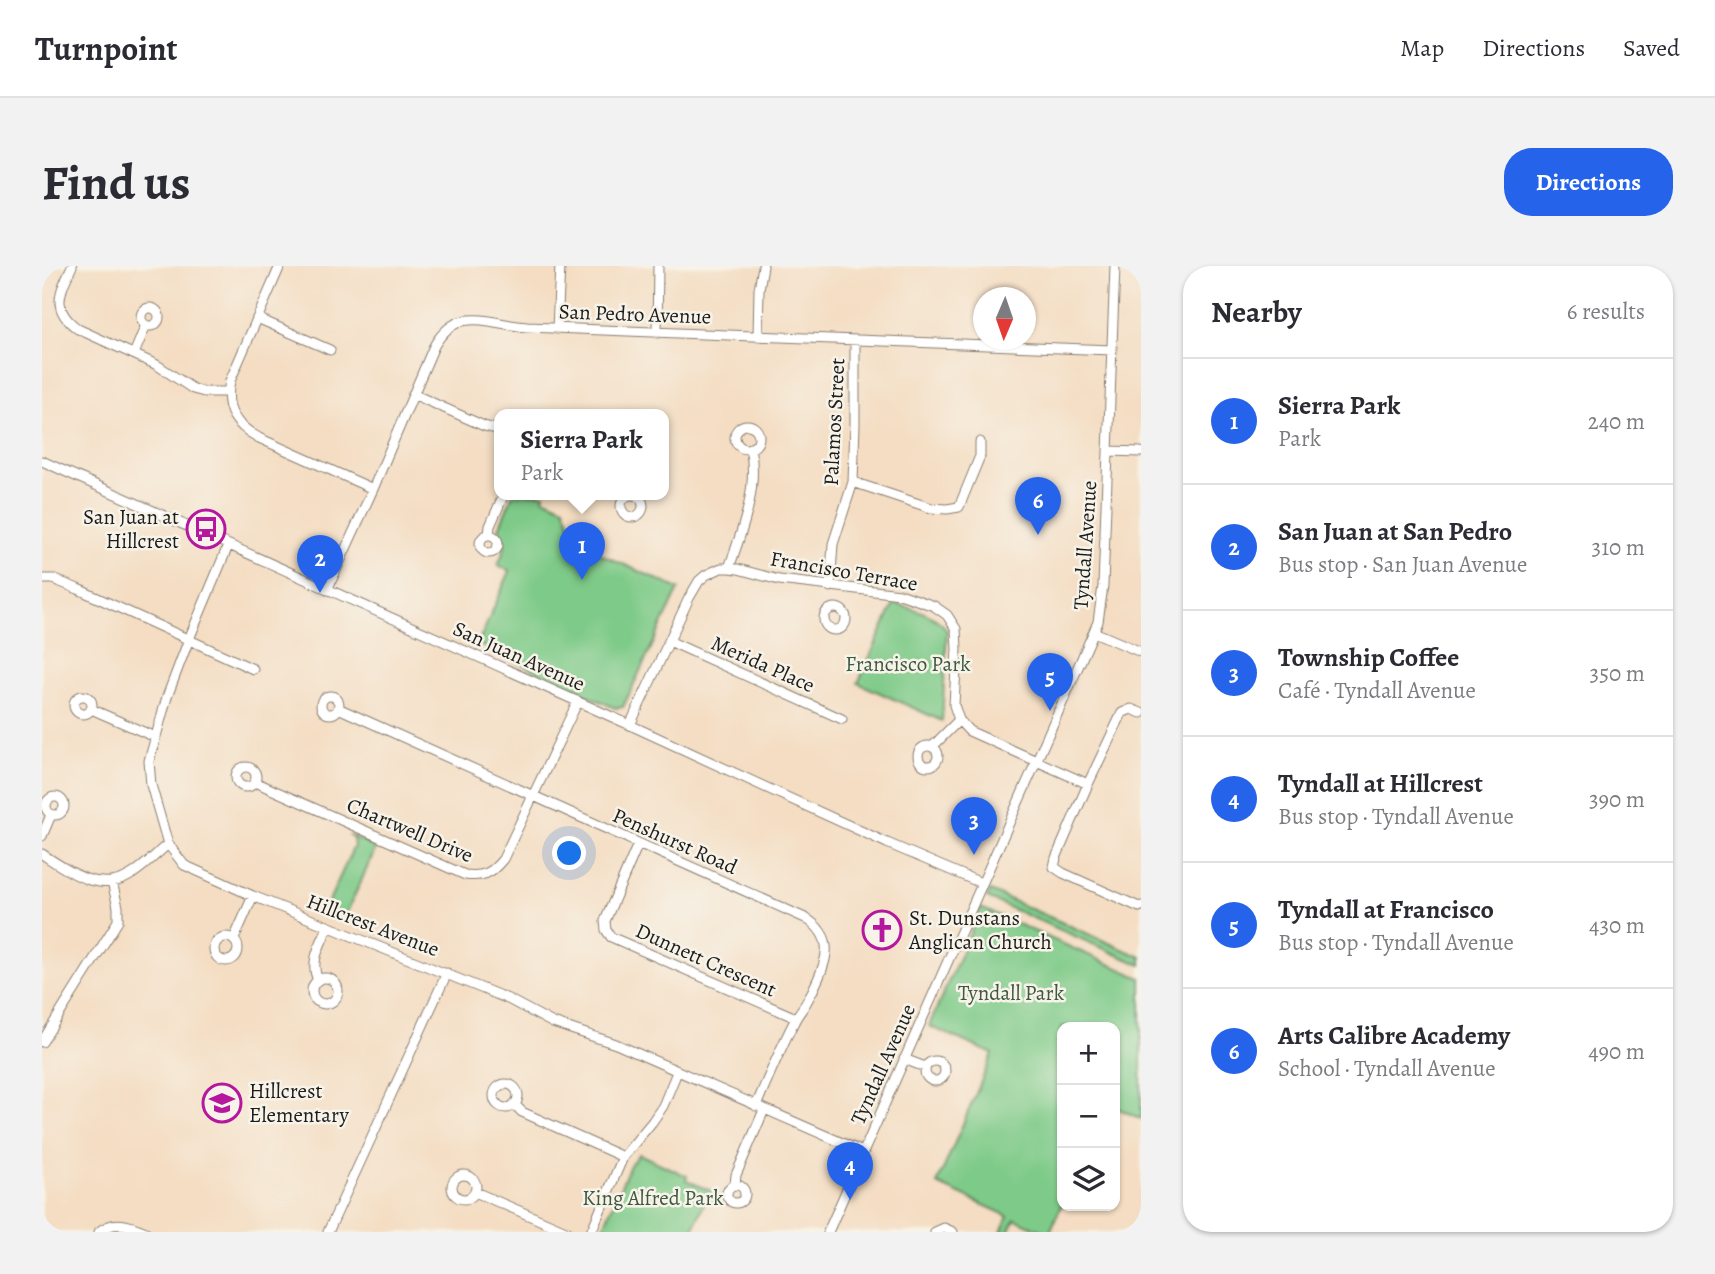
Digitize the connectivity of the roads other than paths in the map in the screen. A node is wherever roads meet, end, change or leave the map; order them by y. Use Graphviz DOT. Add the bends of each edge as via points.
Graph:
graph roads {
  1 [pos="72,266"];
  2 [pos="280,266"];
  3 [pos="560,266"];
  4 [pos="658,266"];
  5 [pos="763,266"];
  6 [pos="1115,266"];
  7 [pos="257,318"];
  8 [pos="146,325"];
  9 [pos="557,329"];
  10 [pos="657,333"];
  11 [pos="758,337"];
  12 [pos="855,341"];
  13 [pos="330,350"];
  14 [pos="1112,350"];
  15 [pos="134,354"];
  16 [pos="227,392"];
  17 [pos="413,394"];
  18 [pos="494,428"];
  19 [pos="980,442"];
  20 [pos="750,448"];
  21 [pos="1108,451"];
  22 [pos="1141,453"];
  23 [pos="42,461"];
  24 [pos="852,482"];
  25 [pos="373,489"];
  26 [pos="501,500"];
  27 [pos="489,534"];
  28 [pos="228,546"];
  29 [pos="729,568"];
  30 [pos="42,579"];
  31 [pos="833,587"];
  32 [pos="327,590"];
  33 [pos="835,607"];
  34 [pos="1094,632"];
  35 [pos="189,639"];
  36 [pos="669,641"];
  37 [pos="1141,652"];
  38 [pos="253,669"];
  39 [pos="578,701"];
  40 [pos="338,708"];
  41 [pos="91,709"];
  42 [pos="1141,713"];
  43 [pos="842,719"];
  44 [pos="959,720"];
  45 [pos="630,725"];
  46 [pos="155,737"];
  47 [pos="932,747"];
  48 [pos="1036,761"];
  49 [pos="255,782"];
  50 [pos="1088,784"];
  51 [pos="533,796"];
  52 [pos="51,815"];
  53 [pos="42,836"];
  54 [pos="167,844"];
  55 [pos="638,844"];
  56 [pos="42,854"];
  57 [pos="112,882"];
  58 [pos="981,883"];
  59 [pos="253,896"];
  60 [pos="1141,906"];
  61 [pos="328,927"];
  62 [pos="594,930"];
  63 [pos="606,930"];
  64 [pos="234,939"];
  65 [pos="447,973"];
  66 [pos="318,980"];
  67 [pos="796,1018"];
  68 [pos="42,1042"];
  69 [pos="904,1059"];
  70 [pos="925,1067"];
  71 [pos="677,1072"];
  72 [pos="514,1104"];
  73 [pos="760,1108"];
  74 [pos="863,1152"];
  75 [pos="623,1157"];
  76 [pos="736,1185"];
  77 [pos="475,1192"];
  78 [pos="99,1232"];
  79 [pos="146,1232"];
  80 [pos="328,1232"];
  81 [pos="568,1232"];
  82 [pos="591,1232"];
  83 [pos="828,1232"];
  84 [pos="935,1232"];
  85 [pos="953,1232"];
  1 -- 15 [label="street" via="59,299 69,323"];
  2 -- 7 [label="street"];
  3 -- 9 [label="street"];
  4 -- 10 [label="street"];
  5 -- 11 [label="street"];
  6 -- 14 [label="street, Tyndall Avenue"];
  7 -- 13 [label="street"];
  7 -- 16 [label="street"];
  8 -- 15 [label="street"];
  9 -- 10 [label="street, San Pedro Avenue"];
  9 -- 17 [label="street, San Pedro Avenue" via="465,319 455,322 439,337"];
  10 -- 11 [label="street, San Pedro Avenue"];
  11 -- 12 [label="street, San Pedro Avenue"];
  12 -- 14 [label="street, San Pedro Avenue"];
  12 -- 24 [label="street, Palamos Street"];
  14 -- 21 [label="street, Tyndall Avenue"];
  15 -- 16 [label="street" via="193,389"];
  16 -- 25 [label="street" via="232,415 246,431"];
  17 -- 18 [label="street"];
  17 -- 25 [label="street, San Pedro Avenue"];
  19 -- 24 [label="street" via="980,456 959,507 931,508"];
  20 -- 29 [label="street" via="749,503"];
  21 -- 22 [label="street"];
  21 -- 34 [label="street, Tyndall Avenue" via="1103,586"];
  23 -- 28 [label="street, San Juan Avenue"];
  24 -- 31 [label="street, Palamos Street" via="833,544"];
  25 -- 32 [label="street, San Pedro Avenue"];
  26 -- 27 [label="street"];
  28 -- 32 [label="street, San Juan Avenue"];
  28 -- 35 [label="street, Hillcrest Avenue"];
  29 -- 31 [label="street, Francisco Terrace"];
  29 -- 36 [label="street" via="699,581"];
  30 -- 35 [label="street" via="78,589"];
  31 -- 33 [label="street, Palamos Street"];
  31 -- 44 [label="street, Francisco Terrace" via="900,594 947,615 956,629 954,705"];
  32 -- 39 [label="street, San Juan Avenue"];
  34 -- 37 [label="street"];
  34 -- 48 [label="street, Tyndall Avenue"];
  35 -- 38 [label="street"];
  35 -- 46 [label="street, Hillcrest Avenue"];
  36 -- 43 [label="street, Merida Place"];
  36 -- 45 [label="street"];
  39 -- 45 [label="street, San Juan Avenue"];
  39 -- 51 [label="street, Chartwell Drive"];
  40 -- 51 [label="street, Penshurst Road"];
  41 -- 46 [label="street"];
  42 -- 50 [label="street" via="1131,709 1122,713"];
  44 -- 47 [label="street"];
  44 -- 48 [label="street" via="969,730"];
  45 -- 58 [label="street, San Juan Avenue"];
  46 -- 54 [label="street, Hillcrest Avenue" via="149,761 151,785"];
  48 -- 50 [label="street"];
  48 -- 58 [label="street, Tyndall Avenue"];
  49 -- 51 [label="street, Chartwell Drive" via="465,876 496,868"];
  50 -- 60 [label="street" via="1055,867"];
  51 -- 55 [label="street, Penshurst Road"];
  52 -- 53 [label="street"];
  54 -- 57 [label="street" via="127,877"];
  54 -- 59 [label="street, Hillcrest Avenue" via="184,865"];
  55 -- 63 [label="street, Dunnett Crescent" via="605,921"];
  55 -- 67 [label="street, Penshurst Road" via="817,927 825,941 825,958"];
  56 -- 57 [label="street" via="76,876"];
  57 -- 68 [label="street" via="118,921"];
  58 -- 69 [label="street, Tyndall Avenue"];
  59 -- 61 [label="street, Hillcrest Avenue"];
  59 -- 64 [label="street"];
  61 -- 65 [label="street, Hillcrest Avenue"];
  61 -- 66 [label="street" via="314,964"];
  62 -- 63 [label="street, Dunnett Crescent"];
  63 -- 67 [label="street, Dunnett Crescent" via="611,937"];
  65 -- 71 [label="street, Hillcrest Avenue" via="522,1005 553,1024 615,1044"];
  65 -- 80 [label="street"];
  67 -- 73 [label="street, Penshurst Road"];
  69 -- 70 [label="street"];
  69 -- 74 [label="street, Tyndall Avenue"];
  71 -- 73 [label="street, Hillcrest Avenue"];
  71 -- 75 [label="street" via="663,1106"];
  72 -- 75 [label="street" via="522,1112"];
  73 -- 74 [label="street, Hillcrest Avenue"];
  73 -- 76 [label="street, Penshurst Road"];
  74 -- 83 [label="street, Tyndall Avenue"];
  75 -- 82 [label="street"];
  77 -- 81 [label="street"];
  78 -- 79 [label="street" via="119,1224"];
  84 -- 85 [label="street" via="944,1228"];
}
